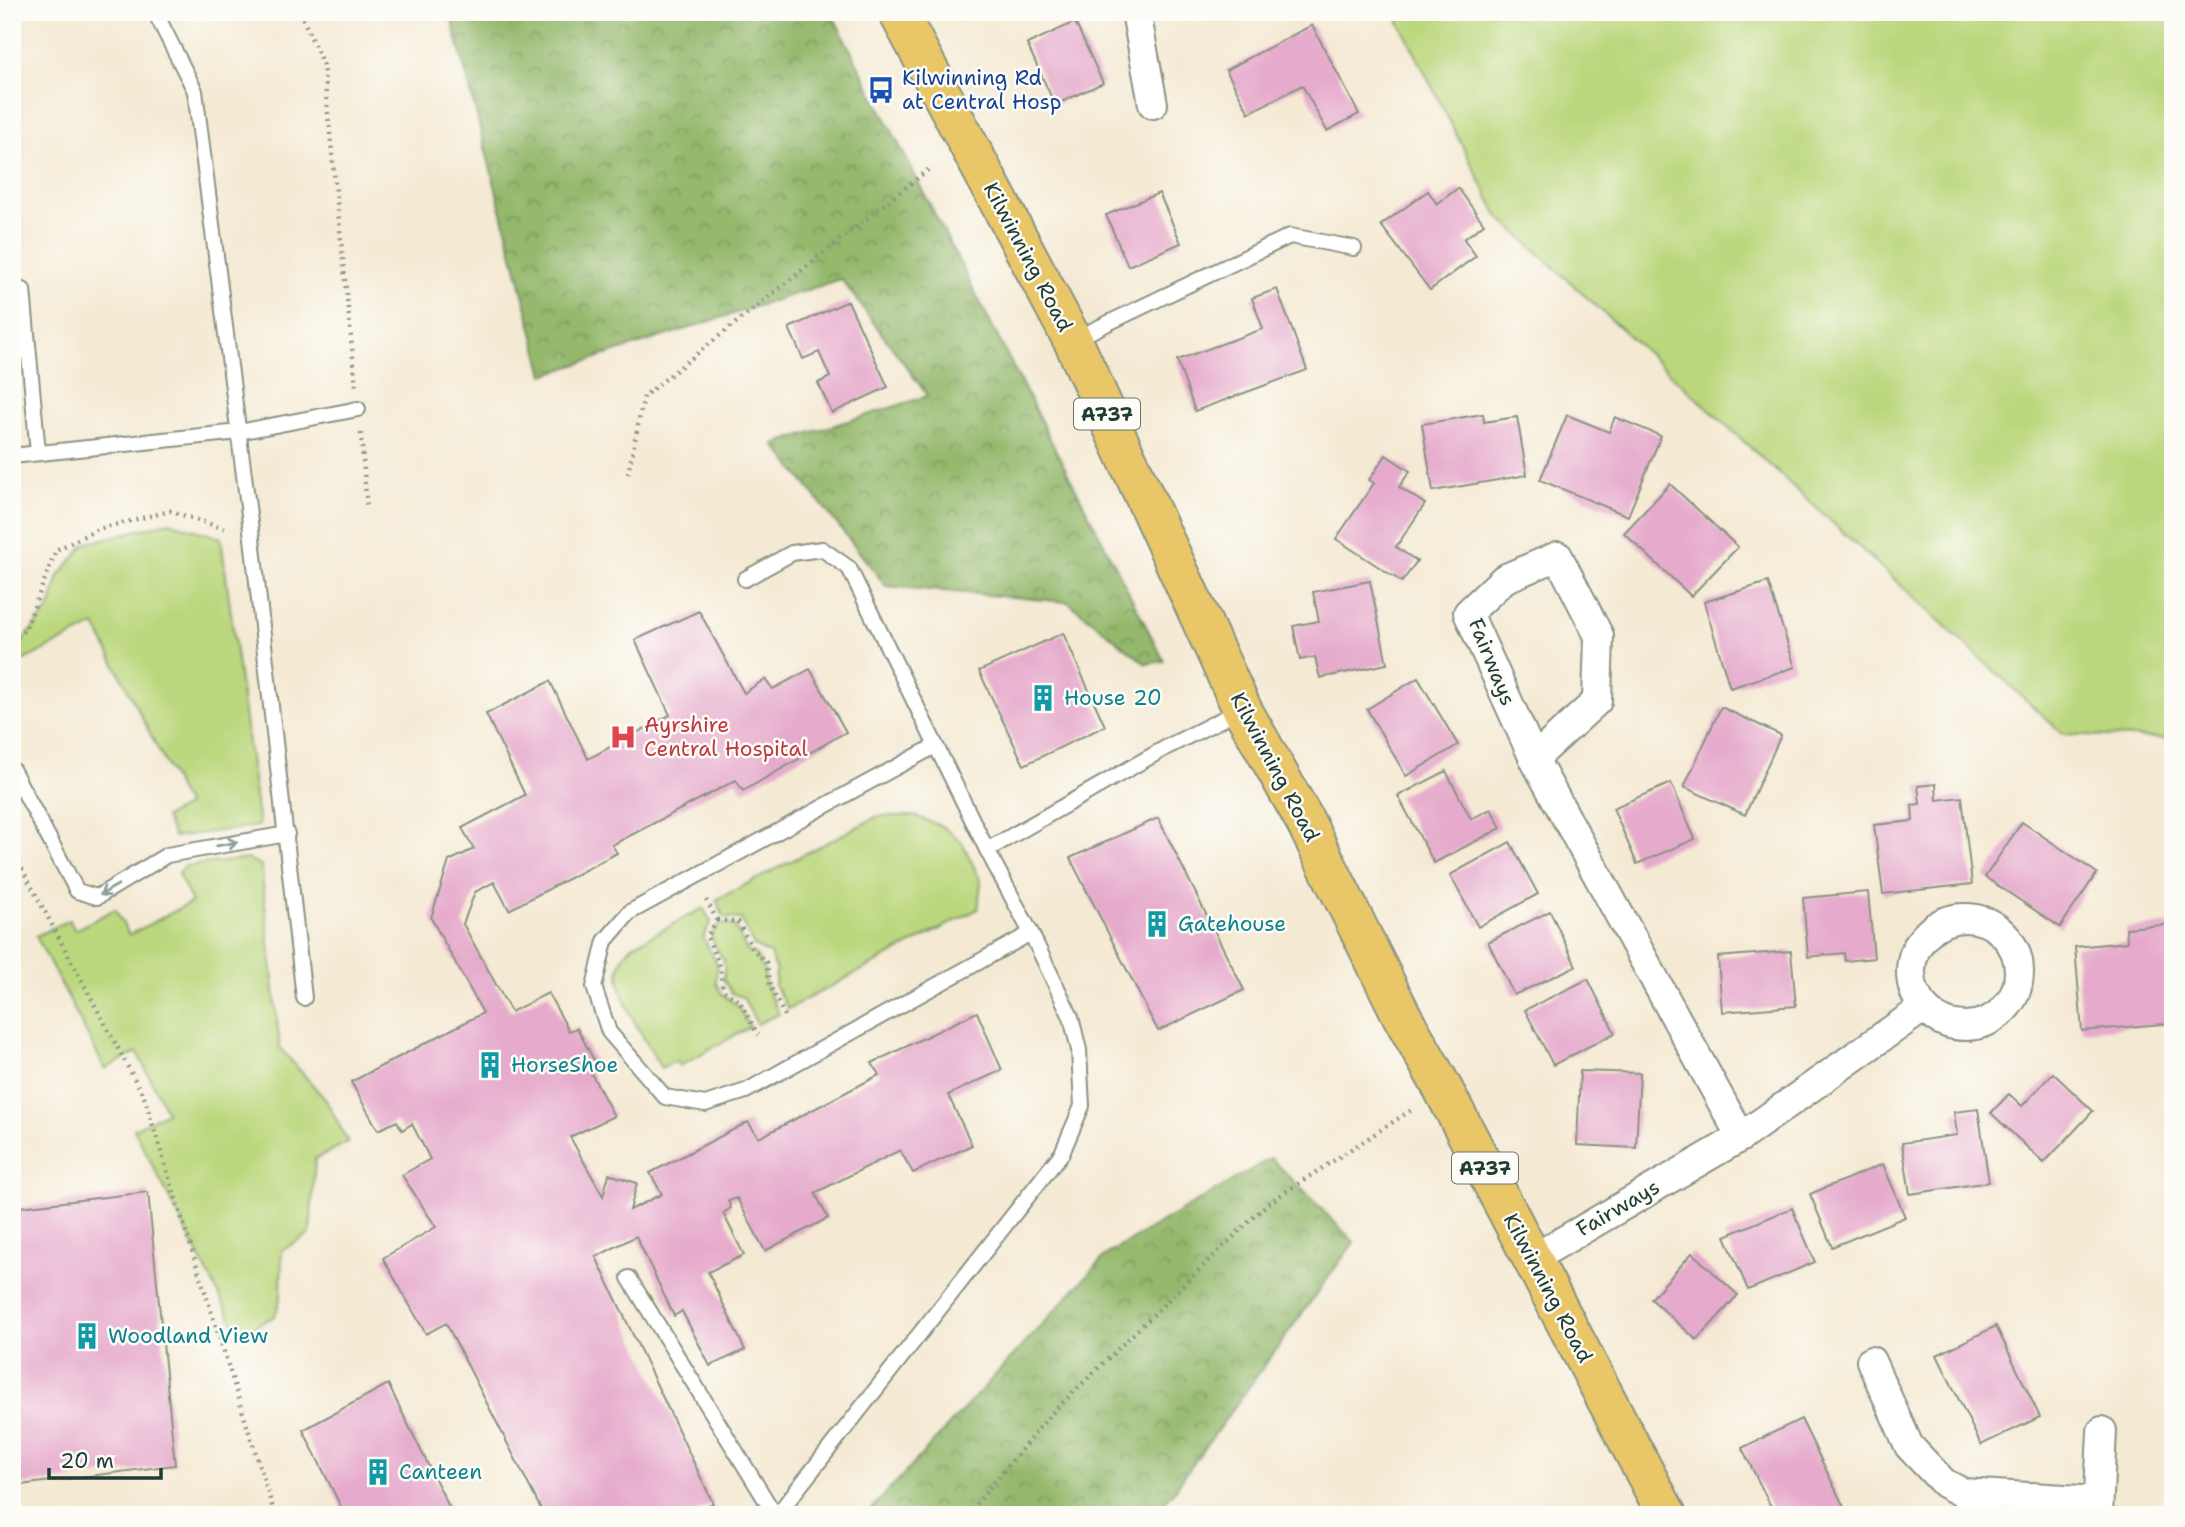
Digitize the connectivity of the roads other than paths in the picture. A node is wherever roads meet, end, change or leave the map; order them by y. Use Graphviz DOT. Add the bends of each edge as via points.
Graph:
graph roads {
  1 [pos="155,12"];
  2 [pos="898,12"];
  3 [pos="1136,12"];
  4 [pos="1153,104"];
  5 [pos="1354,247"];
  6 [pos="23,290"];
  7 [pos="1074,343"];
  8 [pos="358,409"];
  9 [pos="239,432"];
  10 [pos="38,453"];
  11 [pos="12,456"];
  12 [pos="745,579"];
  13 [pos="1242,709"];
  14 [pos="934,746"];
  15 [pos="1534,759"];
  16 [pos="12,769"];
  17 [pos="287,834"];
  18 [pos="987,850"];
  19 [pos="1031,933"];
  20 [pos="304,998"];
  21 [pos="1923,1008"];
  22 [pos="1741,1137"];
  23 [pos="1532,1259"];
  24 [pos="629,1278"];
  25 [pos="1871,1361"];
  26 [pos="2102,1431"];
  27 [pos="2098,1508"];
  28 [pos="776,1515"];
  29 [pos="1667,1515"];
  1 -- 9 [label="lane" via="195,91"];
  2 -- 7 [label="main road, Kilwinning Road / A737"];
  3 -- 4 [label="street"];
  5 -- 7 [label="lane" via="1290,236"];
  6 -- 10 [label="lane"];
  7 -- 13 [label="main road, Kilwinning Road / A737"];
  8 -- 9 [label="lane"];
  9 -- 10 [label="lane"];
  9 -- 17 [label="lane"];
  10 -- 11 [label="lane"];
  12 -- 14 [label="lane" via="792,553 821,549 849,568"];
  13 -- 18 [label="lane"];
  13 -- 23 [label="main road, Kilwinning Road / A737"];
  14 -- 18 [label="lane"];
  14 -- 19 [label="lane" via="630,912 605,941 594,987 609,1031 665,1097 705,1104 746,1091"];
  15 -- 15 [label="street, Fairways" via="1468,614 1504,579 1558,556 1599,636 1597,701"];
  15 -- 22 [label="street, Fairways"];
  16 -- 17 [label="lane" via="77,891 97,897 167,855"];
  17 -- 20 [label="lane"];
  18 -- 19 [label="lane"];
  19 -- 28 [label="lane" via="1071,1017 1079,1050 1082,1106 1062,1153"];
  21 -- 22 [label="street, Fairways"];
  22 -- 23 [label="street, Fairways"];
  23 -- 29 [label="main road, Kilwinning Road / A737"];
  24 -- 28 [label="lane"];
  25 -- 27 [label="street" via="1909,1446 1944,1483 1963,1493"];
  26 -- 27 [label="street"];
}
